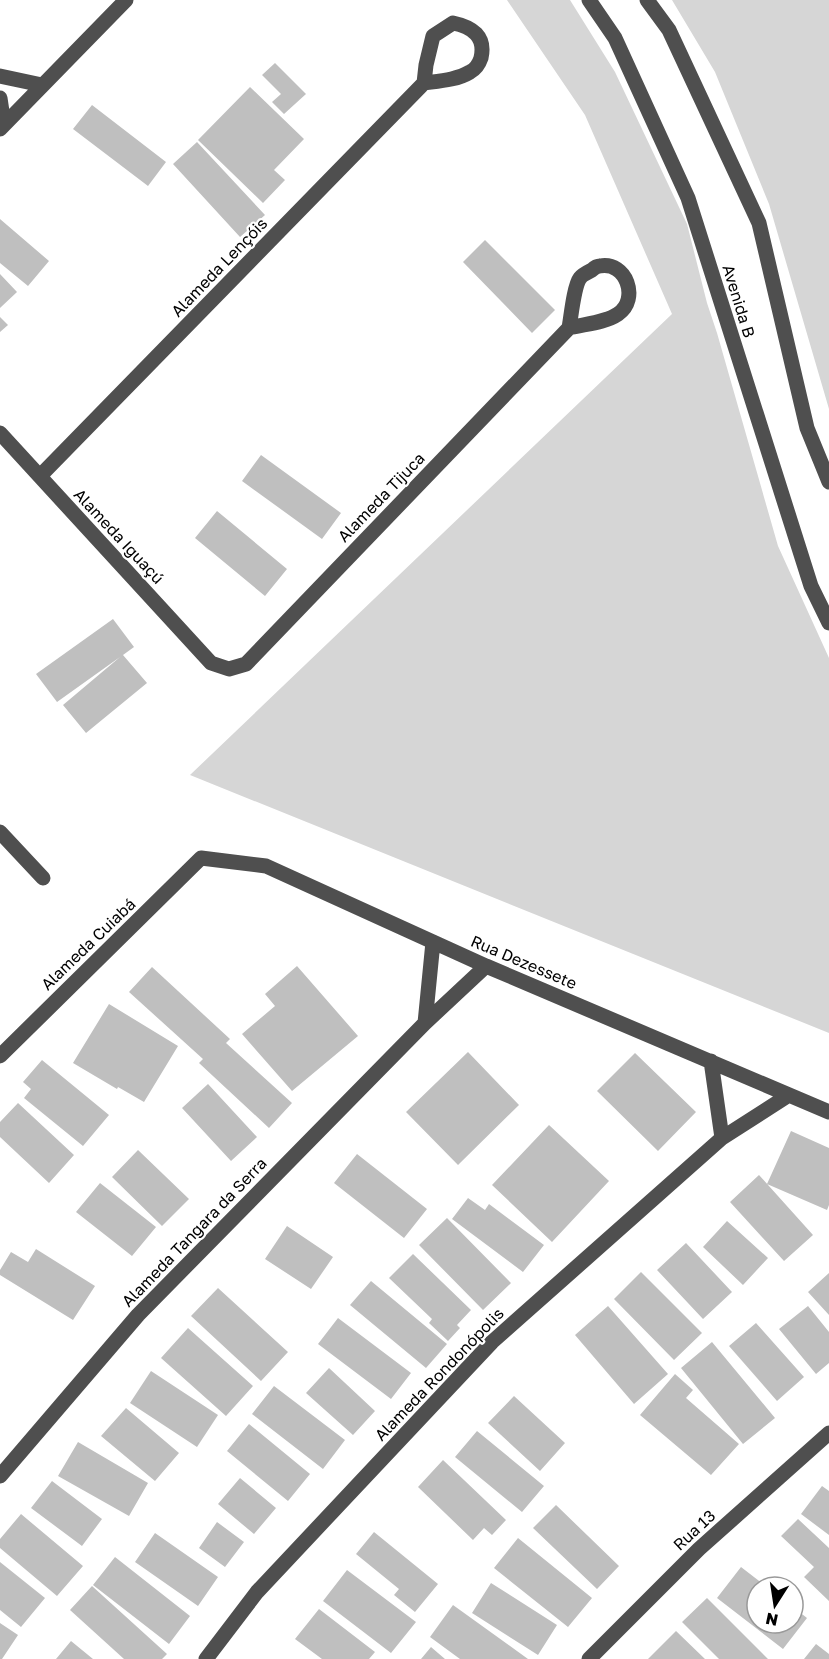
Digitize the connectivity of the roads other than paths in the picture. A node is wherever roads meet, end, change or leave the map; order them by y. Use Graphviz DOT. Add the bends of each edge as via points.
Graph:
graph roads {
  1 [pos="126,0"];
  2 [pos="589,0"];
  3 [pos="647,0"];
  4 [pos="0,76"];
  5 [pos="424,83"];
  6 [pos="42,85"];
  7 [pos="0,98"];
  8 [pos="2,127"];
  9 [pos="569,328"];
  10 [pos="0,433"];
  11 [pos="40,476"];
  12 [pos="829,482"];
  13 [pos="829,623"];
  14 [pos="211,663"];
  15 [pos="0,832"];
  16 [pos="201,858"];
  17 [pos="43,878"];
  18 [pos="433,942"];
  19 [pos="486,966"];
  20 [pos="425,1023"];
  21 [pos="0,1056"];
  22 [pos="711,1061"];
  23 [pos="789,1095"];
  24 [pos="829,1112"];
  25 [pos="722,1138"];
  26 [pos="829,1433"];
  27 [pos="0,1476"];
  28 [pos="206,1659"];
  29 [pos="589,1659"];
  1 -- 6 [label="street"];
  2 -- 13 [label="street, Avenida B" via="615,38 688,198 811,585"];
  3 -- 12 [label="street" via="669,30 759,223 807,428"];
  4 -- 6 [label="street"];
  5 -- 5 [label="street" via="454,78 479,64 481,40 476,33 453,23 433,36"];
  5 -- 11 [label="street, Alameda Lençóis"];
  6 -- 8 [label="street"];
  7 -- 8 [label="street"];
  9 -- 9 [label="street" via="617,314 626,306 628,282 623,275 600,265 580,278"];
  9 -- 14 [label="street, Alameda Tijuca" via="246,664 229,669"];
  10 -- 11 [label="street, Alameda Iguaçú"];
  11 -- 14 [label="street, Alameda Iguaçú"];
  15 -- 17 [label="street"];
  16 -- 18 [label="street, Rua Dezessete" via="266,866"];
  16 -- 21 [label="street, Alameda Cuiabá"];
  18 -- 19 [label="street, Rua Dezessete"];
  18 -- 20 [label="street"];
  19 -- 20 [label="street, Alameda Tangara da Serra"];
  19 -- 22 [label="street, Rua Dezessete"];
  20 -- 27 [label="street, Alameda Tangara da Serra" via="138,1314"];
  22 -- 23 [label="street, Rua Dezessete"];
  22 -- 25 [label="street"];
  23 -- 24 [label="street, Rua Dezessete"];
  23 -- 25 [label="street, Alameda Rondonópolis"];
  25 -- 28 [label="street, Alameda Rondonópolis" via="492,1342 257,1592"];
  26 -- 29 [label="street, Rua 13" via="699,1549"];
}
